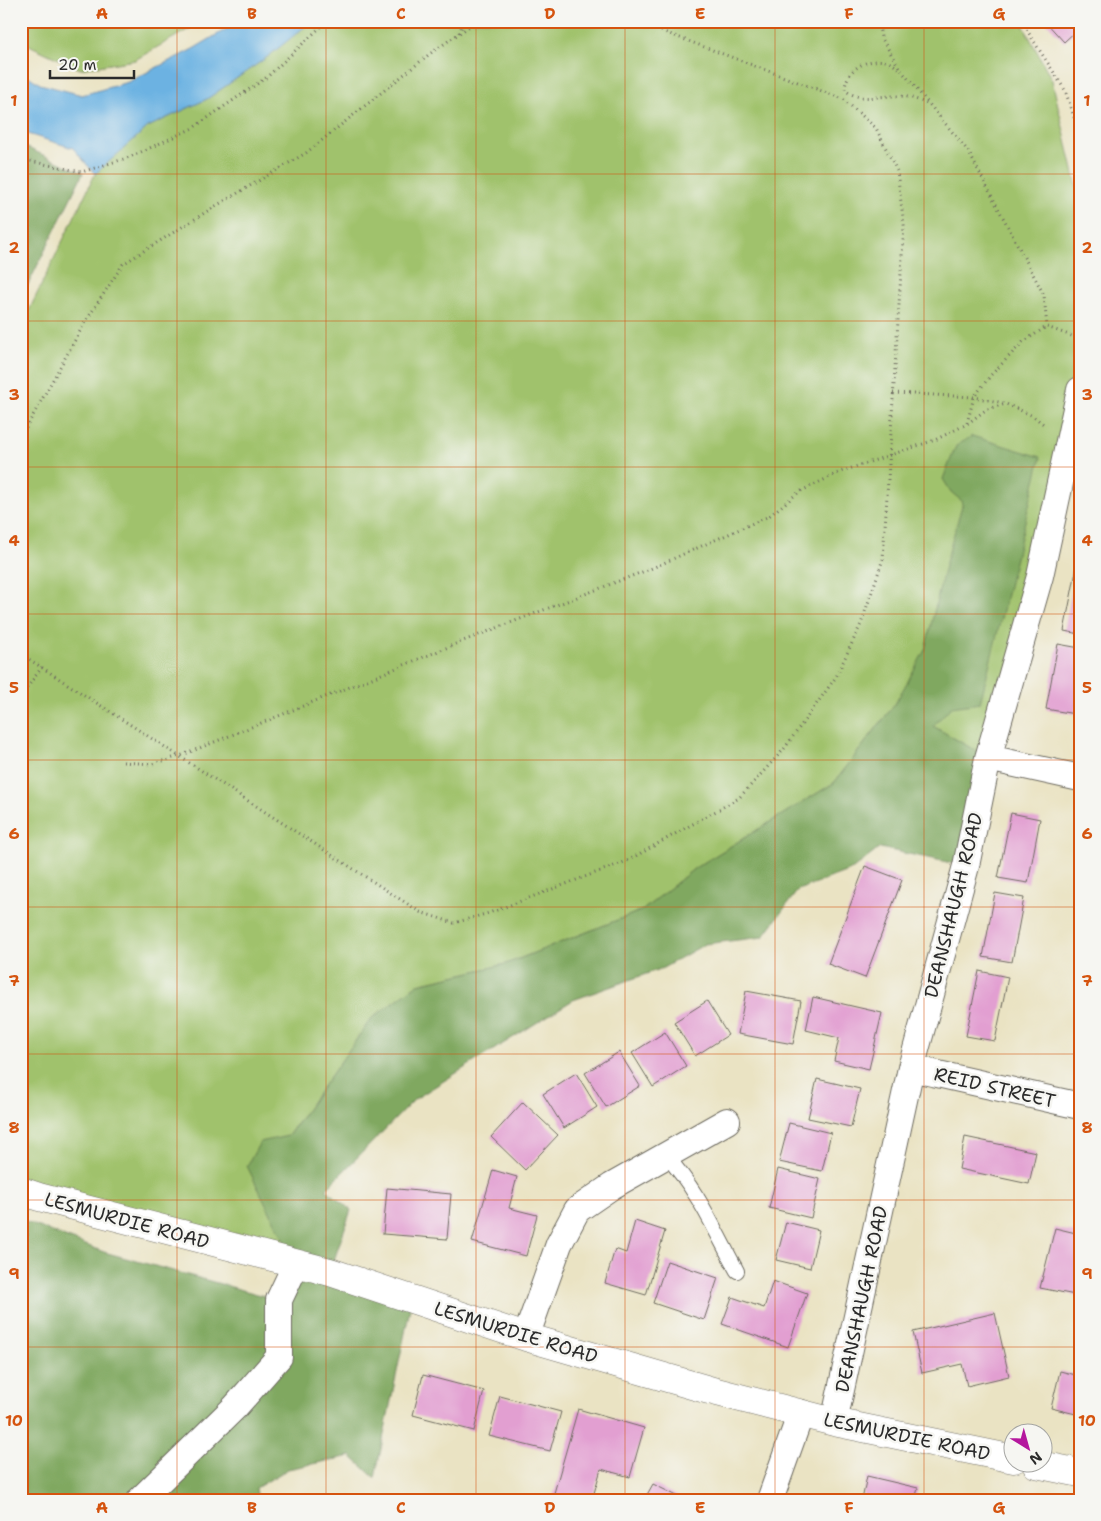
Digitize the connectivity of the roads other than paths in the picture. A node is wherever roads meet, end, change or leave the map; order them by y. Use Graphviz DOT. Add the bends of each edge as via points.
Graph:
graph roads {
  1 [pos="1080,390"];
  2 [pos="1074,445"];
  3 [pos="988,758"];
  4 [pos="1080,778"];
  5 [pos="911,1068"];
  6 [pos="1080,1106"];
  7 [pos="727,1121"];
  8 [pos="666,1156"];
  9 [pos="21,1191"];
  10 [pos="296,1264"];
  11 [pos="737,1271"];
  12 [pos="526,1337"];
  13 [pos="801,1413"];
  14 [pos="834,1422"];
  15 [pos="1004,1457"];
  16 [pos="1054,1467"];
  17 [pos="1080,1472"];
  18 [pos="140,1500"];
  19 [pos="770,1500"];
  1 -- 2 [label="street, DEANSHAUGH ROAD"];
  2 -- 3 [label="street, DEANSHAUGH ROAD"];
  3 -- 4 [label="street"];
  3 -- 5 [label="street, DEANSHAUGH ROAD" via="966,866"];
  5 -- 6 [label="street, REID STREET"];
  5 -- 14 [label="street, DEANSHAUGH ROAD"];
  7 -- 8 [label="street"];
  8 -- 11 [label="lane" via="684,1175"];
  8 -- 12 [label="street" via="577,1210 559,1244"];
  9 -- 10 [label="street, LESMURDIE ROAD"];
  10 -- 12 [label="street, LESMURDIE ROAD" via="384,1289"];
  10 -- 18 [label="street" via="279,1300 279,1357 235,1407"];
  12 -- 13 [label="street, LESMURDIE ROAD"];
  13 -- 14 [label="street, LESMURDIE ROAD"];
  13 -- 19 [label="street"];
  14 -- 15 [label="street, LESMURDIE ROAD"];
  16 -- 17 [label="street"];
}
